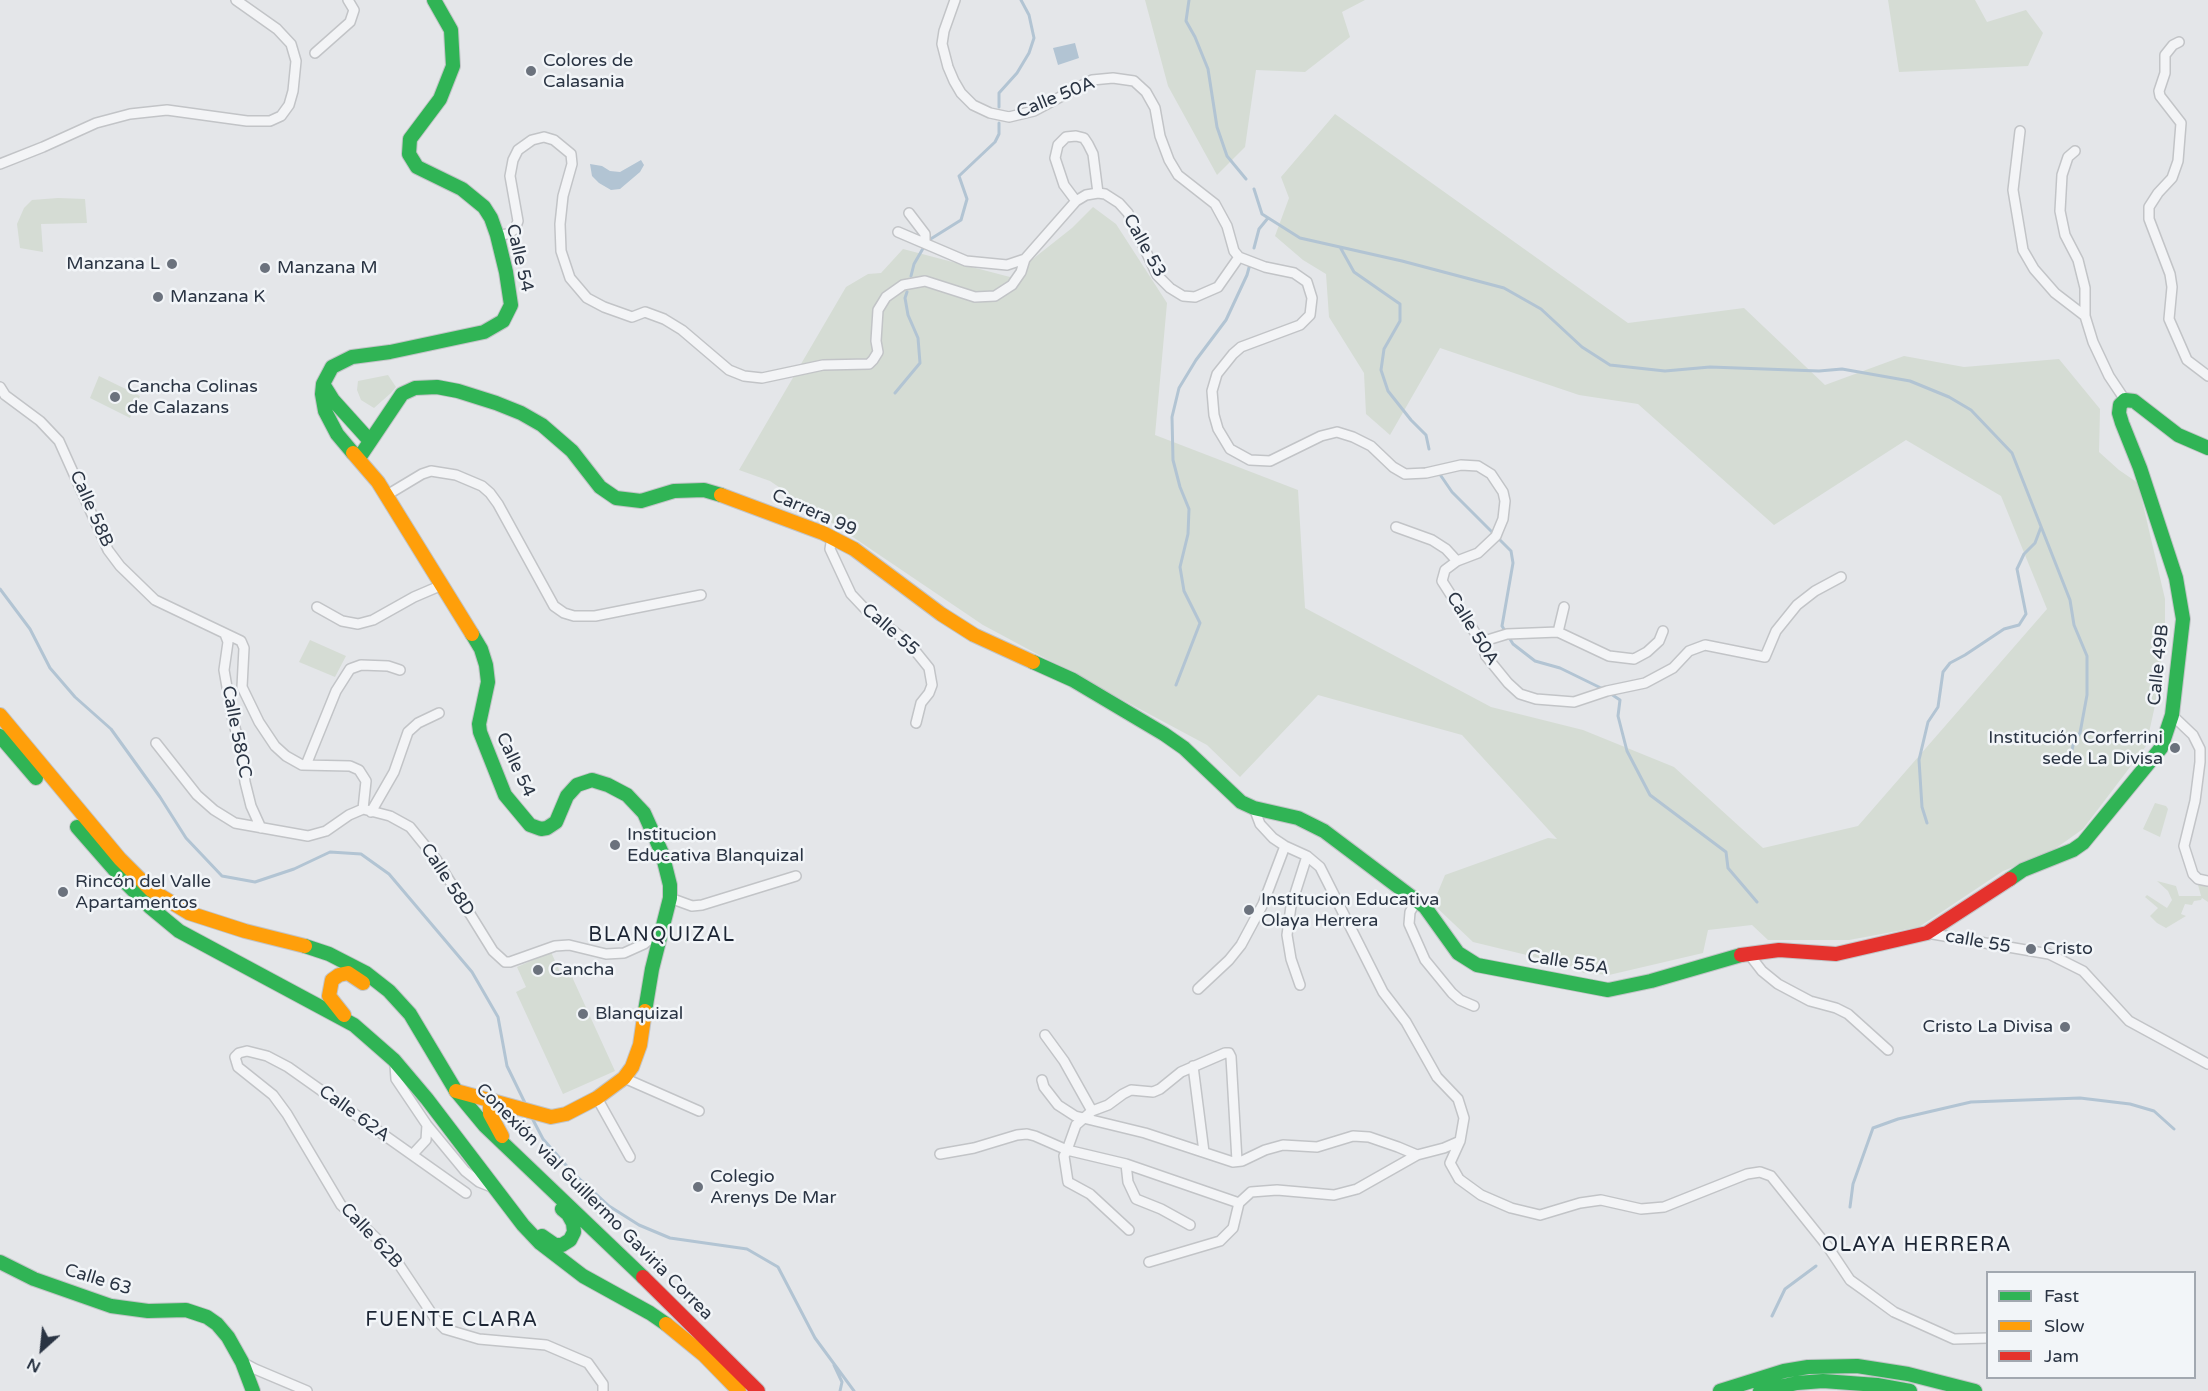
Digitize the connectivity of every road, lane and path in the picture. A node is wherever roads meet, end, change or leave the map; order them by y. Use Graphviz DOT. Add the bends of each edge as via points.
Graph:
graph roads {
  1 [pos="236,0"];
  2 [pos="348,0"];
  3 [pos="434,0"];
  4 [pos="956,0"];
  5 [pos="2179,42"];
  6 [pos="315,53"];
  7 [pos="2020,131"];
  8 [pos="2075,151"];
  9 [pos="0,164"];
  10 [pos="1098,193"];
  11 [pos="1076,201"];
  12 [pos="909,213"];
  13 [pos="898,232"];
  14 [pos="497,235"];
  15 [pos="928,244"];
  16 [pos="1239,257"];
  17 [pos="1025,259"];
  18 [pos="2085,316"];
  19 [pos="2208,376"];
  20 [pos="324,384"];
  21 [pos="0,387"];
  22 [pos="2125,400"];
  23 [pos="370,441"];
  24 [pos="2208,448"];
  25 [pos="359,458"];
  26 [pos="387,495"];
  27 [pos="1396,527"];
  28 [pos="832,537"];
  29 [pos="1457,561"];
  30 [pos="1841,577"];
  31 [pos="442,585"];
  32 [pos="701,595"];
  33 [pos="317,607"];
  34 [pos="1564,607"];
  35 [pos="1663,631"];
  36 [pos="1558,632"];
  37 [pos="225,634"];
  38 [pos="1480,642"];
  39 [pos="400,670"];
  40 [pos="439,713"];
  41 [pos="0,715"];
  42 [pos="2172,715"];
  43 [pos="916,723"];
  44 [pos="0,736"];
  45 [pos="156,742"];
  46 [pos="306,765"];
  47 [pos="1254,808"];
  48 [pos="367,810"];
  49 [pos="261,828"];
  50 [pos="1285,846"];
  51 [pos="1307,855"];
  52 [pos="796,876"];
  53 [pos="2208,881"];
  54 [pos="670,898"];
  55 [pos="1417,900"];
  56 [pos="663,929"];
  57 [pos="1927,933"];
  58 [pos="1748,953"];
  59 [pos="1300,985"];
  60 [pos="386,988"];
  61 [pos="1198,989"];
  62 [pos="1474,1006"];
  63 [pos="354,1025"];
  64 [pos="1045,1035"];
  65 [pos="1888,1050"];
  66 [pos="236,1057"];
  67 [pos="394,1060"];
  68 [pos="2208,1064"];
  69 [pos="1193,1066"];
  70 [pos="624,1078"];
  71 [pos="1042,1080"];
  72 [pos="456,1091"];
  73 [pos="597,1098"];
  74 [pos="494,1101"];
  75 [pos="699,1111"];
  76 [pos="1088,1114"];
  77 [pos="427,1125"];
  78 [pos="1460,1141"];
  79 [pos="445,1147"];
  80 [pos="1067,1150"];
  81 [pos="1204,1152"];
  82 [pos="413,1154"];
  83 [pos="940,1154"];
  84 [pos="1417,1155"];
  85 [pos="518,1157"];
  86 [pos="630,1157"];
  87 [pos="1237,1161"];
  88 [pos="1126,1164"];
  89 [pos="537,1176"];
  90 [pos="494,1187"];
  91 [pos="466,1194"];
  92 [pos="1239,1203"];
  93 [pos="510,1207"];
  94 [pos="1190,1225"];
  95 [pos="1129,1230"];
  96 [pos="0,1262"];
  97 [pos="1149,1262"];
  98 [pos="1986,1338"];
  99 [pos="242,1362"];
  100 [pos="253,1391"];
  101 [pos="307,1391"];
  102 [pos="603,1391"];
  103 [pos="739,1391"];
  104 [pos="758,1391"];
  105 [pos="1720,1391"];
  106 [pos="1760,1391"];
  107 [pos="1910,1391"];
  108 [pos="1975,1391"];
  1 -- 9 [label="street" via="278,29 291,44 296,61 293,91 281,116 270,121 247,121 167,110 130,114 96,123"];
  2 -- 6 [label="street" via="354,10 350,22"];
  3 -- 14 [label="main road, Calle 54" via="451,30 453,66 440,99 410,139 409,154 417,167 462,189 484,207"];
  4 -- 16 [label="street, Calle 50A" via="942,44 954,81 973,105 1009,117 1034,111 1092,81 1134,81 1155,108 1169,160 1178,175 1215,204"];
  5 -- 19 [label="street" via="2165,56 2159,91 2181,123 2178,161 2172,178 2149,207 2149,219 2172,287 2169,319 2187,360"];
  7 -- 18 [label="street" via="2013,190 2023,250 2055,293"];
  8 -- 18 [label="street" via="2068,157 2062,175 2060,211 2085,288"];
  10 -- 11 [label="street"];
  10 -- 11 [label="street" via="1088,144 1084,138 1066,137 1058,145 1056,158 1064,185"];
  10 -- 16 [label="street, Calle 53" via="1119,203 1128,213 1157,275 1183,296 1195,297 1218,287"];
  11 -- 17 [label="street"];
  12 -- 15 [label="street"];
  13 -- 15 [label="street"];
  14 -- 17 [label="street" via="508,234 518,221 510,176 518,150 532,140 554,140 570,154 572,164 560,224 561,251 570,279 587,298 604,307 632,317 645,312 664,319 729,370 762,378 823,365 869,364 878,352 878,310 886,297 903,285 925,281 975,297 995,296 1012,285"];
  14 -- 20 [label="main road, Calle 54" via="512,298 510,310 499,325 478,334 352,357 332,367"];
  15 -- 17 [label="street" via="966,261 990,265"];
  16 -- 29 [label="street" via="1294,273 1307,282 1312,298 1310,315 1300,325 1241,347 1217,374 1212,391 1214,416 1230,449 1250,460 1270,461 1337,432 1371,446 1405,474 1478,466 1491,474 1503,492 1503,519 1496,536 1478,553"];
  18 -- 22 [label="street" via="2105,368"];
  20 -- 23 [label="main road" via="333,400"];
  20 -- 25 [label="main road, Calle 54" via="328,420"];
  21 -- 37 [label="street, Calle 58B" via="59,441 108,550 120,566 155,600"];
  22 -- 24 [label="main road" via="2134,401 2178,435"];
  22 -- 42 [label="main road, Calle 49B" via="2120,405 2120,417 2176,578 2182,613"];
  23 -- 25 [label="main road, Carrera 99"];
  23 -- 28 [label="main road, Carrera 99" via="397,399 408,390 426,387 458,391 521,413 542,425 573,451 600,487 616,498 641,501 674,491 704,490"];
  25 -- 26 [label="main road, Calle 54"];
  26 -- 31 [label="main road, Calle 54"];
  26 -- 32 [label="street" via="431,471 456,475 482,486 498,504 554,606 564,614 595,616"];
  27 -- 29 [label="street" via="1432,540"];
  28 -- 43 [label="street, Calle 55" via="830,549 851,594 908,642 929,668 932,685 921,703"];
  28 -- 47 [label="main road, Carrera 99" via="974,635 1072,680 1164,734 1234,797"];
  29 -- 38 [label="street, Calle 50A" via="1445,570 1442,581"];
  30 -- 38 [label="street, Calle 50A" via="1797,605 1776,631 1765,657 1705,645 1689,651 1673,668 1645,683 1574,702 1520,694 1486,656"];
  31 -- 33 [label="street" via="358,624 342,621"];
  31 -- 54 [label="main road, Calle 54" via="482,649 488,682 480,732 515,809 531,825 547,828 556,822 567,796 577,785 592,780 618,790 639,807 652,830 669,876"];
  34 -- 36 [label="street"];
  35 -- 36 [label="street" via="1659,641 1634,659 1609,656"];
  36 -- 38 [label="street" via="1507,634"];
  37 -- 46 [label="street, Calle 58B" via="237,638 244,648 242,687 259,723 286,756"];
  37 -- 49 [label="street, Calle 58CC" via="228,642 224,670 232,716 251,806"];
  39 -- 46 [label="street" via="361,665 350,669 336,691"];
  40 -- 48 [label="street" via="408,732 394,772"];
  41 -- 60 [label="main road, Conexión vial Guillermo Gaviria Correa" via="120,859 151,890 189,913 329,954"];
  42 -- 53 [label="street, Calle 49B" via="2193,735 2200,749 2195,801 2184,846 2193,874"];
  42 -- 57 [label="main road, Calle 49B" via="2161,748 2083,843 2023,870"];
  44 -- 63 [label="main road, Conexión vial Guillermo Gaviria Correa" via="110,867 179,931"];
  45 -- 49 [label="street" via="197,795 214,810 235,823"];
  46 -- 48 [label="street" via="350,766 359,770 366,781"];
  47 -- 50 [label="street" via="1265,829"];
  47 -- 55 [label="main road, Calle 55A" via="1316,826"];
  48 -- 49 [label="street" via="308,836"];
  48 -- 56 [label="street, Calle 58D" via="410,827 436,859 500,960 510,962 569,945 606,954 624,953 644,945"];
  50 -- 51 [label="street"];
  50 -- 61 [label="street" via="1263,904 1241,945"];
  51 -- 59 [label="street" via="1291,906 1287,935"];
  51 -- 78 [label="street" via="1320,867 1383,992 1406,1022 1437,1077 1458,1099 1464,1118"];
  52 -- 54 [label="street" via="702,905 692,906"];
  54 -- 56 [label="main road, Calle 54"];
  55 -- 58 [label="main road, Calle 55A" via="1458,953 1469,961 1593,989 1626,987"];
  55 -- 62 [label="street" via="1409,924 1425,960 1452,993"];
  56 -- 70 [label="main road, Calle 54" via="652,969 640,1045"];
  57 -- 58 [label="main road, Calle 55A" via="1836,954 1779,950"];
  57 -- 68 [label="street, calle 55" via="2049,954 2083,971 2129,1021"];
  58 -- 65 [label="street" via="1778,984 1810,1001 1848,1014"];
  60 -- 63 [label="main road" via="367,986 348,973 332,980 329,996"];
  60 -- 72 [label="main road, Conexión vial Guillermo Gaviria Correa" via="418,1025"];
  63 -- 67 [label="main road, Conexión vial Guillermo Gaviria Correa"];
  64 -- 76 [label="street" via="1064,1061"];
  66 -- 82 [label="street, Calle 62A" via="247,1051 267,1056"];
  66 -- 102 [label="street, Calle 62B" via="238,1067 273,1095 287,1114 341,1205 390,1251 445,1329 479,1339 546,1345 588,1363 603,1384"];
  67 -- 77 [label="street" via="396,1079"];
  67 -- 90 [label="main road, Conexión vial Guillermo Gaviria Correa"];
  69 -- 76 [label="street" via="1160,1089 1131,1090"];
  69 -- 81 [label="street"];
  69 -- 87 [label="street" via="1230,1054"];
  70 -- 73 [label="main road, Calle 54"];
  70 -- 75 [label="street"];
  71 -- 76 [label="street" via="1058,1105 1075,1116"];
  72 -- 74 [label="main road, Calle 54"];
  72 -- 85 [label="main road, Conexión vial Guillermo Gaviria Correa"];
  73 -- 74 [label="main road, Calle 54" via="551,1117"];
  73 -- 86 [label="street"];
  74 -- 85 [label="main road" via="490,1114"];
  76 -- 80 [label="street" via="1076,1125"];
  76 -- 81 [label="street"];
  77 -- 79 [label="street"];
  77 -- 82 [label="street" via="426,1140"];
  78 -- 84 [label="street"];
  78 -- 98 [label="street" via="1450,1163 1459,1179 1481,1195 1540,1215 1601,1200 1641,1209 1664,1207 1747,1174 1760,1172 1771,1176 1850,1280 1894,1312 1954,1339"];
  79 -- 82 [label="street" via="435,1145"];
  79 -- 90 [label="street" via="472,1177"];
  80 -- 83 [label="street" via="1027,1134"];
  80 -- 88 [label="street"];
  80 -- 95 [label="street" via="1064,1156 1068,1182 1090,1194"];
  81 -- 87 [label="street"];
  82 -- 91 [label="street, Calle 62A"];
  84 -- 87 [label="street" via="1369,1137 1353,1136 1317,1147 1283,1145"];
  84 -- 92 [label="street" via="1357,1190 1334,1196 1277,1190 1251,1192"];
  85 -- 89 [label="main road, Conexión vial Guillermo Gaviria Correa"];
  88 -- 92 [label="street"];
  88 -- 94 [label="street" via="1128,1182 1136,1199"];
  89 -- 93 [label="main road" via="555,1203 568,1214 574,1232 570,1240 555,1245"];
  89 -- 104 [label="main road, Conexión vial Guillermo Gaviria Correa"];
  90 -- 93 [label="main road, Conexión vial Guillermo Gaviria Correa"];
  92 -- 97 [label="street" via="1233,1228 1220,1242"];
  93 -- 103 [label="main road, Conexión vial Guillermo Gaviria Correa" via="560,1260 676,1331"];
  96 -- 99 [label="main road, Calle 63" via="34,1279 111,1306 197,1312 222,1329"];
  99 -- 100 [label="main road, Calle 63"];
  99 -- 101 [label="street"];
  105 -- 108 [label="main road" via="1784,1371 1857,1366"];
  106 -- 107 [label="main road" via="1823,1381"];
}
